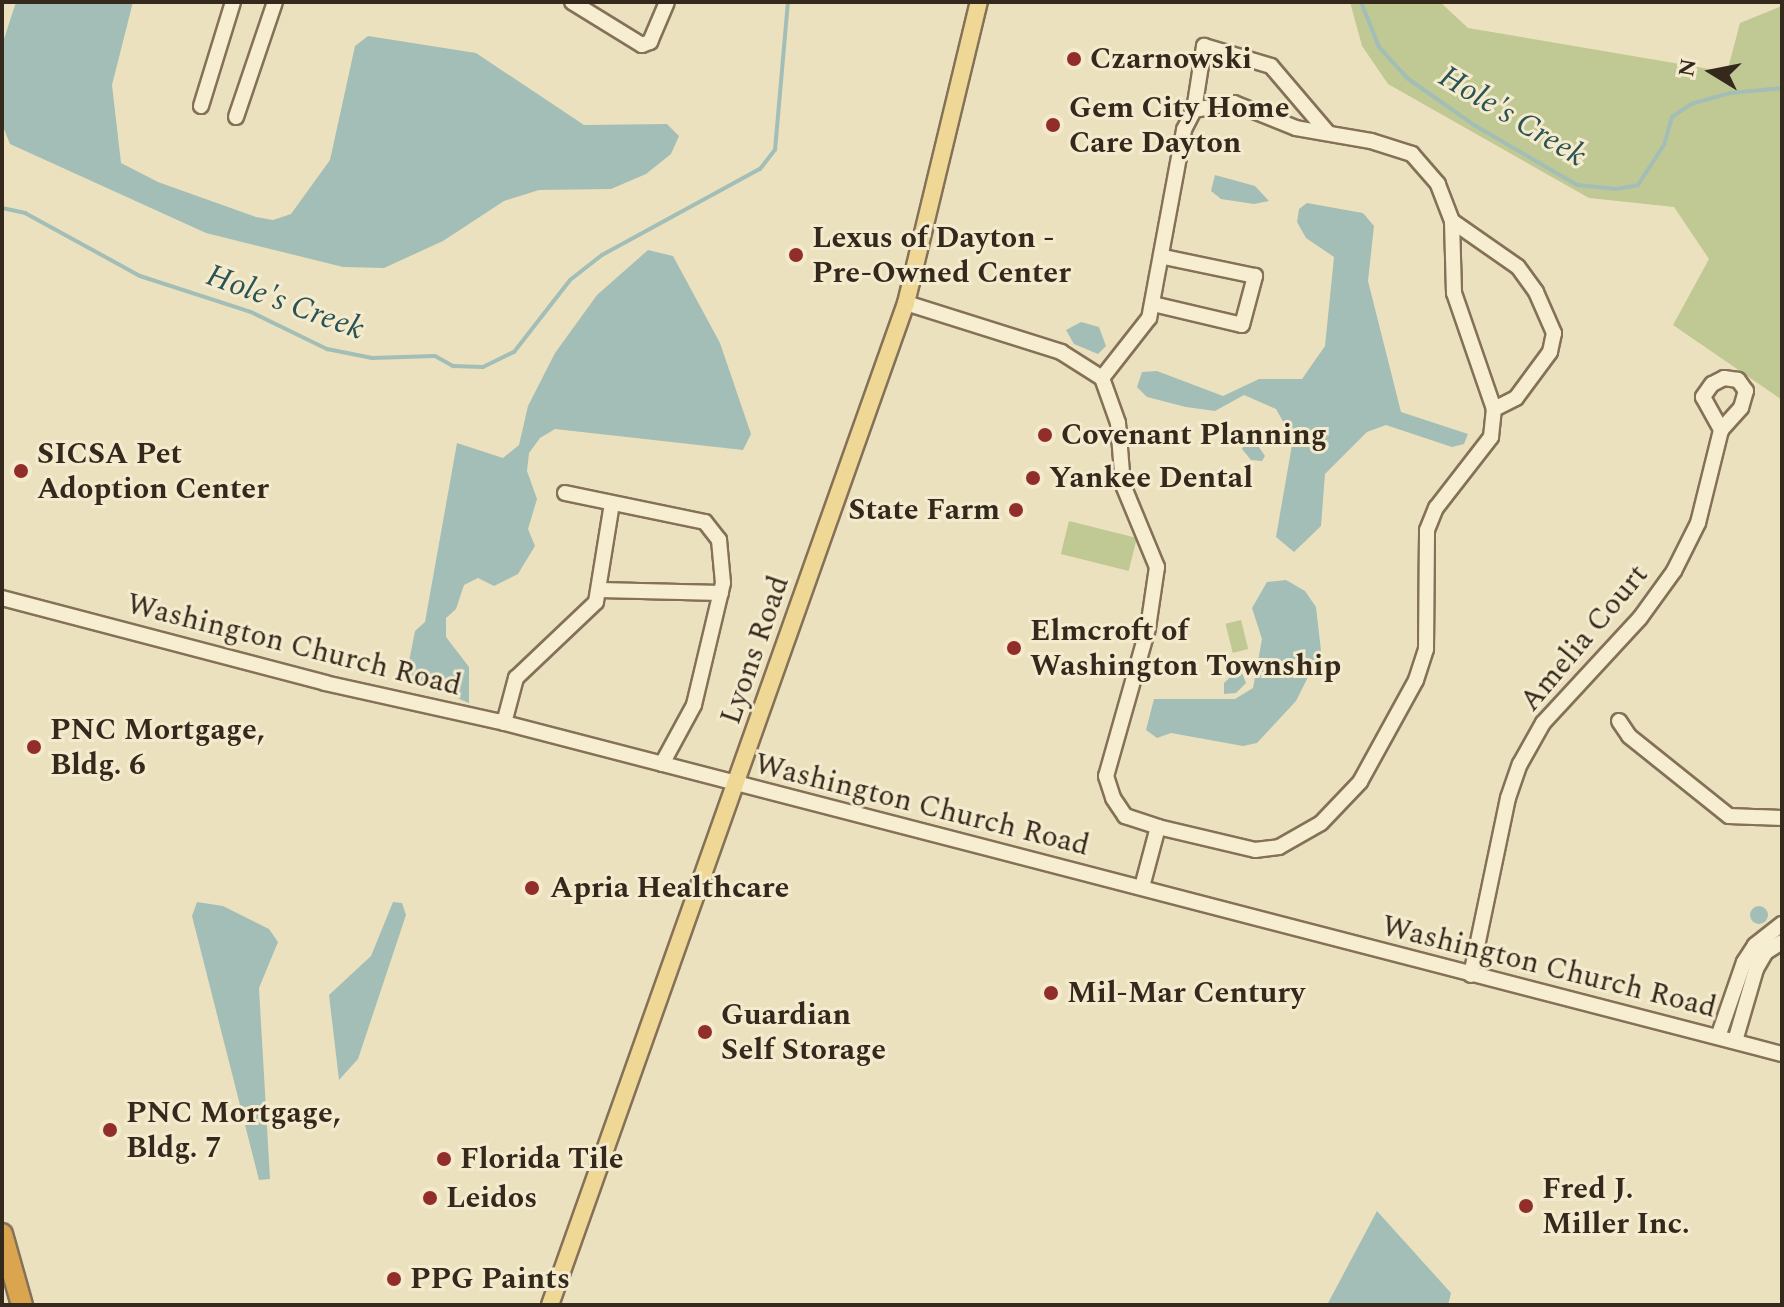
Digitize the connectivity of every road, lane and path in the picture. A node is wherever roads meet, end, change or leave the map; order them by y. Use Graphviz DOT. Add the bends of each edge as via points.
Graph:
graph roads {
  1 [pos="233,2"];
  2 [pos="275,2"];
  3 [pos="572,2"];
  4 [pos="667,2"];
  5 [pos="979,2"];
  6 [pos="201,106"];
  7 [pos="1194,110"];
  8 [pos="236,117"];
  9 [pos="1328,133"];
  10 [pos="1452,221"];
  11 [pos="1164,257"];
  12 [pos="906,303"];
  13 [pos="1153,304"];
  14 [pos="1102,378"];
  15 [pos="1494,409"];
  16 [pos="1721,430"];
  17 [pos="565,493"];
  18 [pos="612,503"];
  19 [pos="600,590"];
  20 [pos="721,593"];
  21 [pos="2,598"];
  22 [pos="1619,721"];
  23 [pos="504,723"];
  24 [pos="662,764"];
  25 [pos="738,786"];
  26 [pos="1782,818"];
  27 [pos="1158,827"];
  28 [pos="1142,887"];
  29 [pos="1782,924"];
  30 [pos="1782,942"];
  31 [pos="1471,975"];
  32 [pos="1718,1037"];
  33 [pos="1735,1041"];
  34 [pos="1782,1054"];
  35 [pos="2,1234"];
  36 [pos="22,1305"];
  37 [pos="550,1305"];
  1 -- 6 [label="street"];
  2 -- 8 [label="street"];
  3 -- 4 [label="street" via="642,45 650,42"];
  5 -- 12 [label="main road, Lyons Road"];
  7 -- 9 [label="street" via="1234,103 1296,128"];
  7 -- 9 [label="street" via="1204,46 1271,66"];
  7 -- 11 [label="street" via="1184,130"];
  9 -- 10 [label="street" via="1412,154 1438,184"];
  10 -- 15 [label="street" via="1454,293"];
  10 -- 15 [label="street" via="1518,267 1554,333 1550,352 1516,398"];
  11 -- 13 [label="street"];
  11 -- 13 [label="street" via="1255,276 1242,325"];
  12 -- 14 [label="street" via="1061,352"];
  12 -- 25 [label="main road, Lyons Road"];
  13 -- 14 [label="street" via="1149,318"];
  14 -- 27 [label="street" via="1118,423 1123,485 1157,567 1148,628 1106,776 1125,816"];
  15 -- 27 [label="street" via="1491,437 1436,508 1427,530 1426,649 1416,680 1360,782 1321,823 1279,847 1255,850"];
  16 -- 31 [label="street, Amelia Court" via="1698,523 1674,571 1640,618 1543,723 1520,764"];
  17 -- 18 [label="street"];
  18 -- 19 [label="street"];
  18 -- 20 [label="street" via="705,522 715,530 723,564"];
  19 -- 20 [label="street"];
  19 -- 23 [label="street" via="596,602 566,635 532,658 516,678"];
  20 -- 24 [label="street" via="694,705"];
  21 -- 23 [label="street, Washington Church Road" via="325,683"];
  22 -- 26 [label="street" via="1729,816"];
  23 -- 24 [label="street, Washington Church Road"];
  24 -- 25 [label="street, Washington Church Road"];
  25 -- 28 [label="street, Washington Church Road"];
  25 -- 37 [label="main road, Lyons Road"];
  27 -- 28 [label="street"];
  28 -- 31 [label="street, Washington Church Road"];
  29 -- 32 [label="street" via="1755,945 1744,962"];
  30 -- 33 [label="street" via="1766,952 1756,969"];
  31 -- 32 [label="street, Washington Church Road"];
  32 -- 33 [label="street, Washington Church Road"];
  33 -- 34 [label="street, Washington Church Road"];
  35 -- 36 [label="highway"];
}
